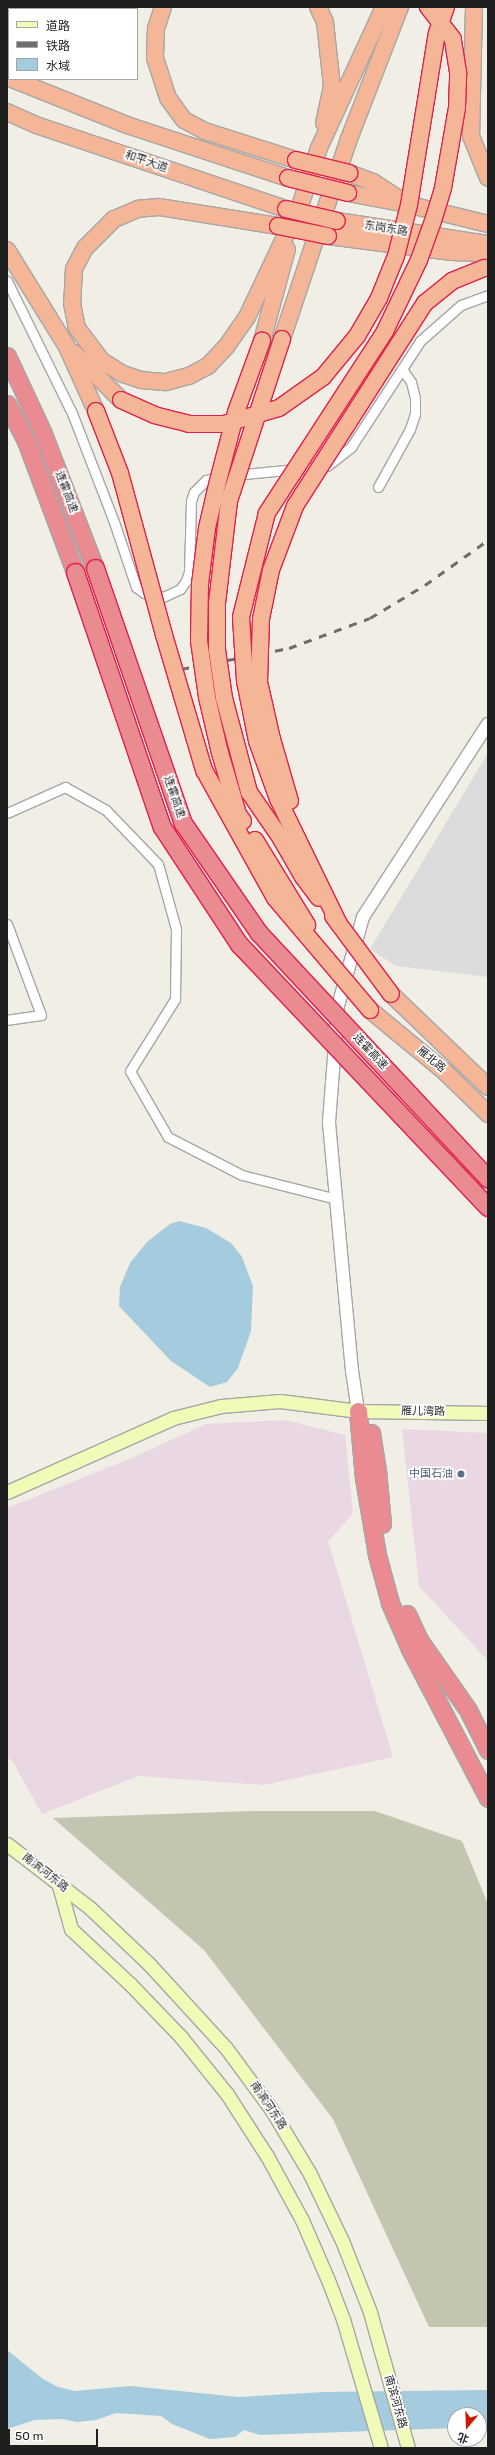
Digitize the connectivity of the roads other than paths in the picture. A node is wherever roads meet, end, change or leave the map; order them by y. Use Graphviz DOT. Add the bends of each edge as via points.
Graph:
graph roads {
  1 [pos="163,7"];
  2 [pos="318,7"];
  3 [pos="384,7"];
  4 [pos="400,7"];
  5 [pos="428,7"];
  6 [pos="446,7"];
  7 [pos="474,7"];
  8 [pos="14,80"];
  9 [pos="7,112"];
  10 [pos="319,148"];
  11 [pos="488,178"];
  12 [pos="406,204"];
  13 [pos="293,207"];
  14 [pos="488,224"];
  15 [pos="488,244"];
  16 [pos="7,250"];
  17 [pos="487,263"];
  18 [pos="7,281"];
  19 [pos="488,295"];
  20 [pos="66,345"];
  21 [pos="7,356"];
  22 [pos="402,369"];
  23 [pos="7,404"];
  24 [pos="378,487"];
  25 [pos="488,724"];
  26 [pos="7,813"];
  27 [pos="7,924"];
  28 [pos="339,924"];
  29 [pos="330,964"];
  30 [pos="7,1020"];
  31 [pos="488,1087"];
  32 [pos="488,1114"];
  33 [pos="488,1179"];
  34 [pos="336,1199"];
  35 [pos="488,1207"];
  36 [pos="362,1411"];
  37 [pos="488,1413"];
  38 [pos="7,1492"];
  39 [pos="488,1750"];
  40 [pos="488,1798"];
  41 [pos="7,1844"];
  42 [pos="58,1882"];
  43 [pos="381,2448"];
  44 [pos="408,2448"];
  1 -- 12 [label="highway, bridge" via="156,28 155,58 168,98 184,120 205,131 373,182"];
  2 -- 10 [label="highway" via="325,22 332,86"];
  3 -- 10 [label="highway"];
  4 -- 28 [label="highway, bridge" via="349,139 229,501 217,603 217,650 224,698 249,792 280,837 303,877"];
  5 -- 28 [label="highway, bridge" via="453,39 458,72 457,108 443,188 433,221 419,260 385,331 267,513 241,617 245,681 257,741 278,799"];
  6 -- 20 [label="highway, bridge" via="437,33 410,205 396,256 379,298 357,336 323,377 279,408 224,424 189,424 154,415 121,400"];
  7 -- 11 [label="highway" via="471,136"];
  8 -- 12 [label="highway, bridge" via="127,125 288,178"];
  9 -- 13 [label="highway, 和平大道" via="36,125"];
  10 -- 13 [label="highway"];
  12 -- 14 [label="highway"];
  13 -- 15 [label="highway, 东岗东路, bridge" via="337,221"];
  13 -- 17 [label="highway, bridge" via="247,318 208,366 189,376 166,382 141,380 123,374 102,361 77,328 72,303 74,269 85,248 114,219 138,209 159,207 278,226 328,236 452,252"];
  13 -- 29 [label="highway, bridge" via="262,341 236,412 207,528 200,584 199,641 207,697 238,814 287,890"];
  16 -- 20 [label="highway"];
  17 -- 28 [label="highway, bridge" via="452,281 425,303 294,506 271,570 261,619 259,682 289,800"];
  18 -- 22 [label="street" via="72,413 114,519 136,587 153,596 172,594 186,581 189,572 191,501 199,485 214,476 327,466 351,448"];
  19 -- 22 [label="street" via="461,305 420,341"];
  20 -- 29 [label="highway, bridge" via="120,473 164,636 204,770 275,898"];
  21 -- 33 [label="highway, 连霍高速, bridge" via="42,430 95,568 183,823 259,933"];
  22 -- 24 [label="street" via="411,382 415,414 410,429"];
  23 -- 35 [label="highway, 连霍高速, bridge" via="26,440 75,572 162,827 239,944"];
  25 -- 34 [label="street" via="363,917 338,1006 329,1122"];
  26 -- 34 [label="street" via="65,788 106,810 158,864 176,929 175,999 130,1071 168,1137 242,1175"];
  27 -- 30 [label="street" via="41,1015"];
  28 -- 31 [label="highway, 雁北路, bridge" via="391,994"];
  29 -- 32 [label="highway, 雁北路, bridge" via="370,1010 444,1071"];
  34 -- 36 [label="street" via="352,1371"];
  36 -- 37 [label="main road, 雁儿湾路"];
  36 -- 38 [label="main road, 雁儿湾路" via="280,1401 221,1406 173,1418"];
  36 -- 39 [label="highway" via="377,1470 386,1545 394,1582 419,1640 468,1710"];
  36 -- 40 [label="highway" via="364,1478 377,1555 390,1603 410,1649"];
  41 -- 42 [label="main road, 南滨河东路"];
  42 -- 43 [label="main road" via="71,1929 156,2010 200,2060 231,2100 285,2187 317,2254 343,2319"];
  42 -- 44 [label="main road, 南滨河东路" via="120,1935 176,1991 249,2078 291,2142 343,2243 370,2312"];
}
